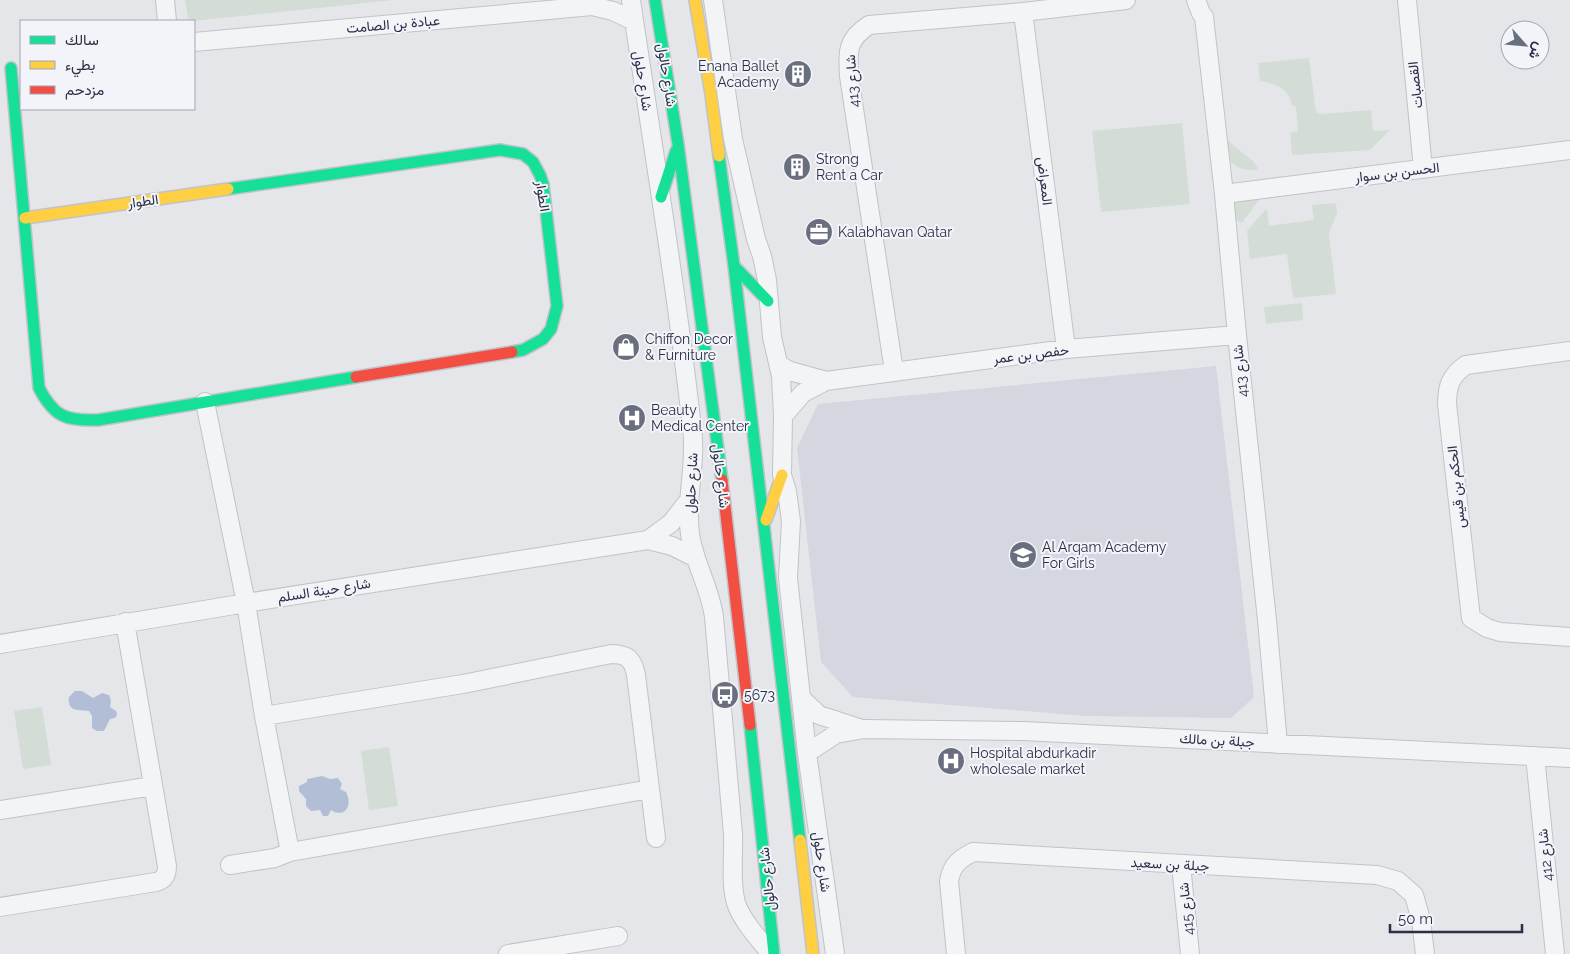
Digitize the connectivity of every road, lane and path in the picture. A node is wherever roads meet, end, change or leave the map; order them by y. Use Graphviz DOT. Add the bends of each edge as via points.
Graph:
graph roads {
  1 [pos="165,0"];
  2 [pos="631,0"];
  3 [pos="655,0"];
  4 [pos="695,0"];
  5 [pos="713,0"];
  6 [pos="1126,0"];
  7 [pos="1196,0"];
  8 [pos="1407,0"];
  9 [pos="597,3"];
  10 [pos="1023,12"];
  11 [pos="167,20"];
  12 [pos="634,20"];
  13 [pos="195,42"];
  14 [pos="11,68"];
  15 [pos="678,144"];
  16 [pos="1570,150"];
  17 [pos="1423,169"];
  18 [pos="1224,194"];
  19 [pos="661,197"];
  20 [pos="25,218"];
  21 [pos="734,266"];
  22 [pos="768,301"];
  23 [pos="1237,334"];
  24 [pos="1066,349"];
  25 [pos="1570,351"];
  26 [pos="779,365"];
  27 [pos="894,371"];
  28 [pos="826,381"];
  29 [pos="205,402"];
  30 [pos="783,416"];
  31 [pos="782,476"];
  32 [pos="690,500"];
  33 [pos="764,524"];
  34 [pos="648,540"];
  35 [pos="694,557"];
  36 [pos="246,603"];
  37 [pos="125,622"];
  38 [pos="1570,637"];
  39 [pos="0,644"];
  40 [pos="801,698"];
  41 [pos="264,716"];
  42 [pos="864,729"];
  43 [pos="1278,744"];
  44 [pos="807,753"];
  45 [pos="1535,756"];
  46 [pos="1570,758"];
  47 [pos="153,786"];
  48 [pos="650,789"];
  49 [pos="0,810"];
  50 [pos="656,838"];
  51 [pos="290,852"];
  52 [pos="1181,865"];
  53 [pos="230,866"];
  54 [pos="0,907"];
  55 [pos="618,936"];
  56 [pos="508,954"];
  57 [pos="772,954"];
  58 [pos="813,954"];
  59 [pos="835,954"];
  60 [pos="956,954"];
  61 [pos="1190,954"];
  62 [pos="1425,954"];
  63 [pos="1555,954"];
  1 -- 11 [label="street"];
  2 -- 12 [label="street, شارع حلول"];
  3 -- 15 [label="main road, شارع حالول"];
  4 -- 21 [label="main road"];
  5 -- 22 [label="street, شارع حلول" via="733,139 762,256"];
  6 -- 10 [label="street, شارع 413"];
  7 -- 18 [label="street, شارع 413" via="1204,17"];
  8 -- 17 [label="street, القصبات"];
  9 -- 12 [label="street, عبادة بن الصامت"];
  9 -- 13 [label="street, عبادة بن الصامت"];
  10 -- 24 [label="street, المعراض"];
  10 -- 27 [label="street, شارع 413" via="868,25 858,32 849,47 849,76"];
  12 -- 19 [label="street, شارع حلول"];
  14 -- 20 [label="main road, الطوار"];
  15 -- 19 [label="main road"];
  15 -- 57 [label="main road, شارع حالول" via="733,567"];
  16 -- 17 [label="street, الحسن بن سوار"];
  17 -- 18 [label="street, الحسن بن سوار"];
  18 -- 23 [label="street, شارع 413"];
  19 -- 32 [label="street, شارع حلول" via="693,430"];
  20 -- 29 [label="main road, الطوار" via="39,388 46,405 59,415 77,421"];
  20 -- 29 [label="main road, الطوار" via="500,150 515,150 529,157 537,167 543,184 557,306 549,334 537,344 522,350"];
  21 -- 22 [label="main road"];
  21 -- 33 [label="main road"];
  22 -- 26 [label="street, شارع حلول"];
  23 -- 24 [label="street, حفص بن عمر"];
  23 -- 43 [label="street, شارع 413"];
  24 -- 27 [label="street, حفص بن عمر"];
  25 -- 38 [label="street, الحكم بن قيس" via="1466,365 1451,378 1447,404 1471,618 1500,632"];
  26 -- 28 [label="street, حفص بن عمر"];
  26 -- 30 [label="street, شارع حلول"];
  27 -- 28 [label="street, حفص بن عمر"];
  28 -- 30 [label="street, حفص بن عمر" via="803,393"];
  29 -- 36 [label="street"];
  30 -- 31 [label="street, شارع حلول"];
  31 -- 33 [label="main road"];
  31 -- 40 [label="street, شارع حلول" via="791,521 788,578"];
  32 -- 34 [label="street, شارع حينة السلم" via="671,523"];
  32 -- 35 [label="street, شارع حلول" via="689,531"];
  33 -- 58 [label="main road"];
  34 -- 35 [label="street, شارع حينة السلم" via="672,546"];
  34 -- 36 [label="street, شارع حينة السلم"];
  35 -- 57 [label="street, شارع حلول" via="709,592 714,617 733,834 732,885 736,904 745,920"];
  36 -- 37 [label="street, شارع حينة السلم"];
  36 -- 41 [label="street"];
  37 -- 39 [label="street, شارع حينة السلم"];
  37 -- 47 [label="street"];
  40 -- 42 [label="street, جبلة بن مالك" via="820,716"];
  40 -- 44 [label="street, شارع حلول"];
  41 -- 48 [label="street" via="463,684 621,654 634,664"];
  41 -- 51 [label="street"];
  42 -- 43 [label="street, جبلة بن مالك" via="1023,730"];
  42 -- 44 [label="street, جبلة بن مالك" via="836,734"];
  43 -- 45 [label="street, جبلة بن مالك"];
  44 -- 59 [label="street, شارع حلول"];
  45 -- 46 [label="street, جبلة بن مالك"];
  45 -- 63 [label="street, شارع 412"];
  47 -- 49 [label="street"];
  47 -- 54 [label="street" via="167,871 160,881"];
  48 -- 50 [label="street"];
  48 -- 51 [label="street"];
  51 -- 53 [label="street"];
  52 -- 60 [label="street, جبلة بن سعيد" via="973,852 951,870 949,881"];
  52 -- 61 [label="street, شارع 415"];
  52 -- 62 [label="street, جبلة بن سعيد" via="1377,875 1398,881 1414,895"];
  55 -- 56 [label="street"];
}
